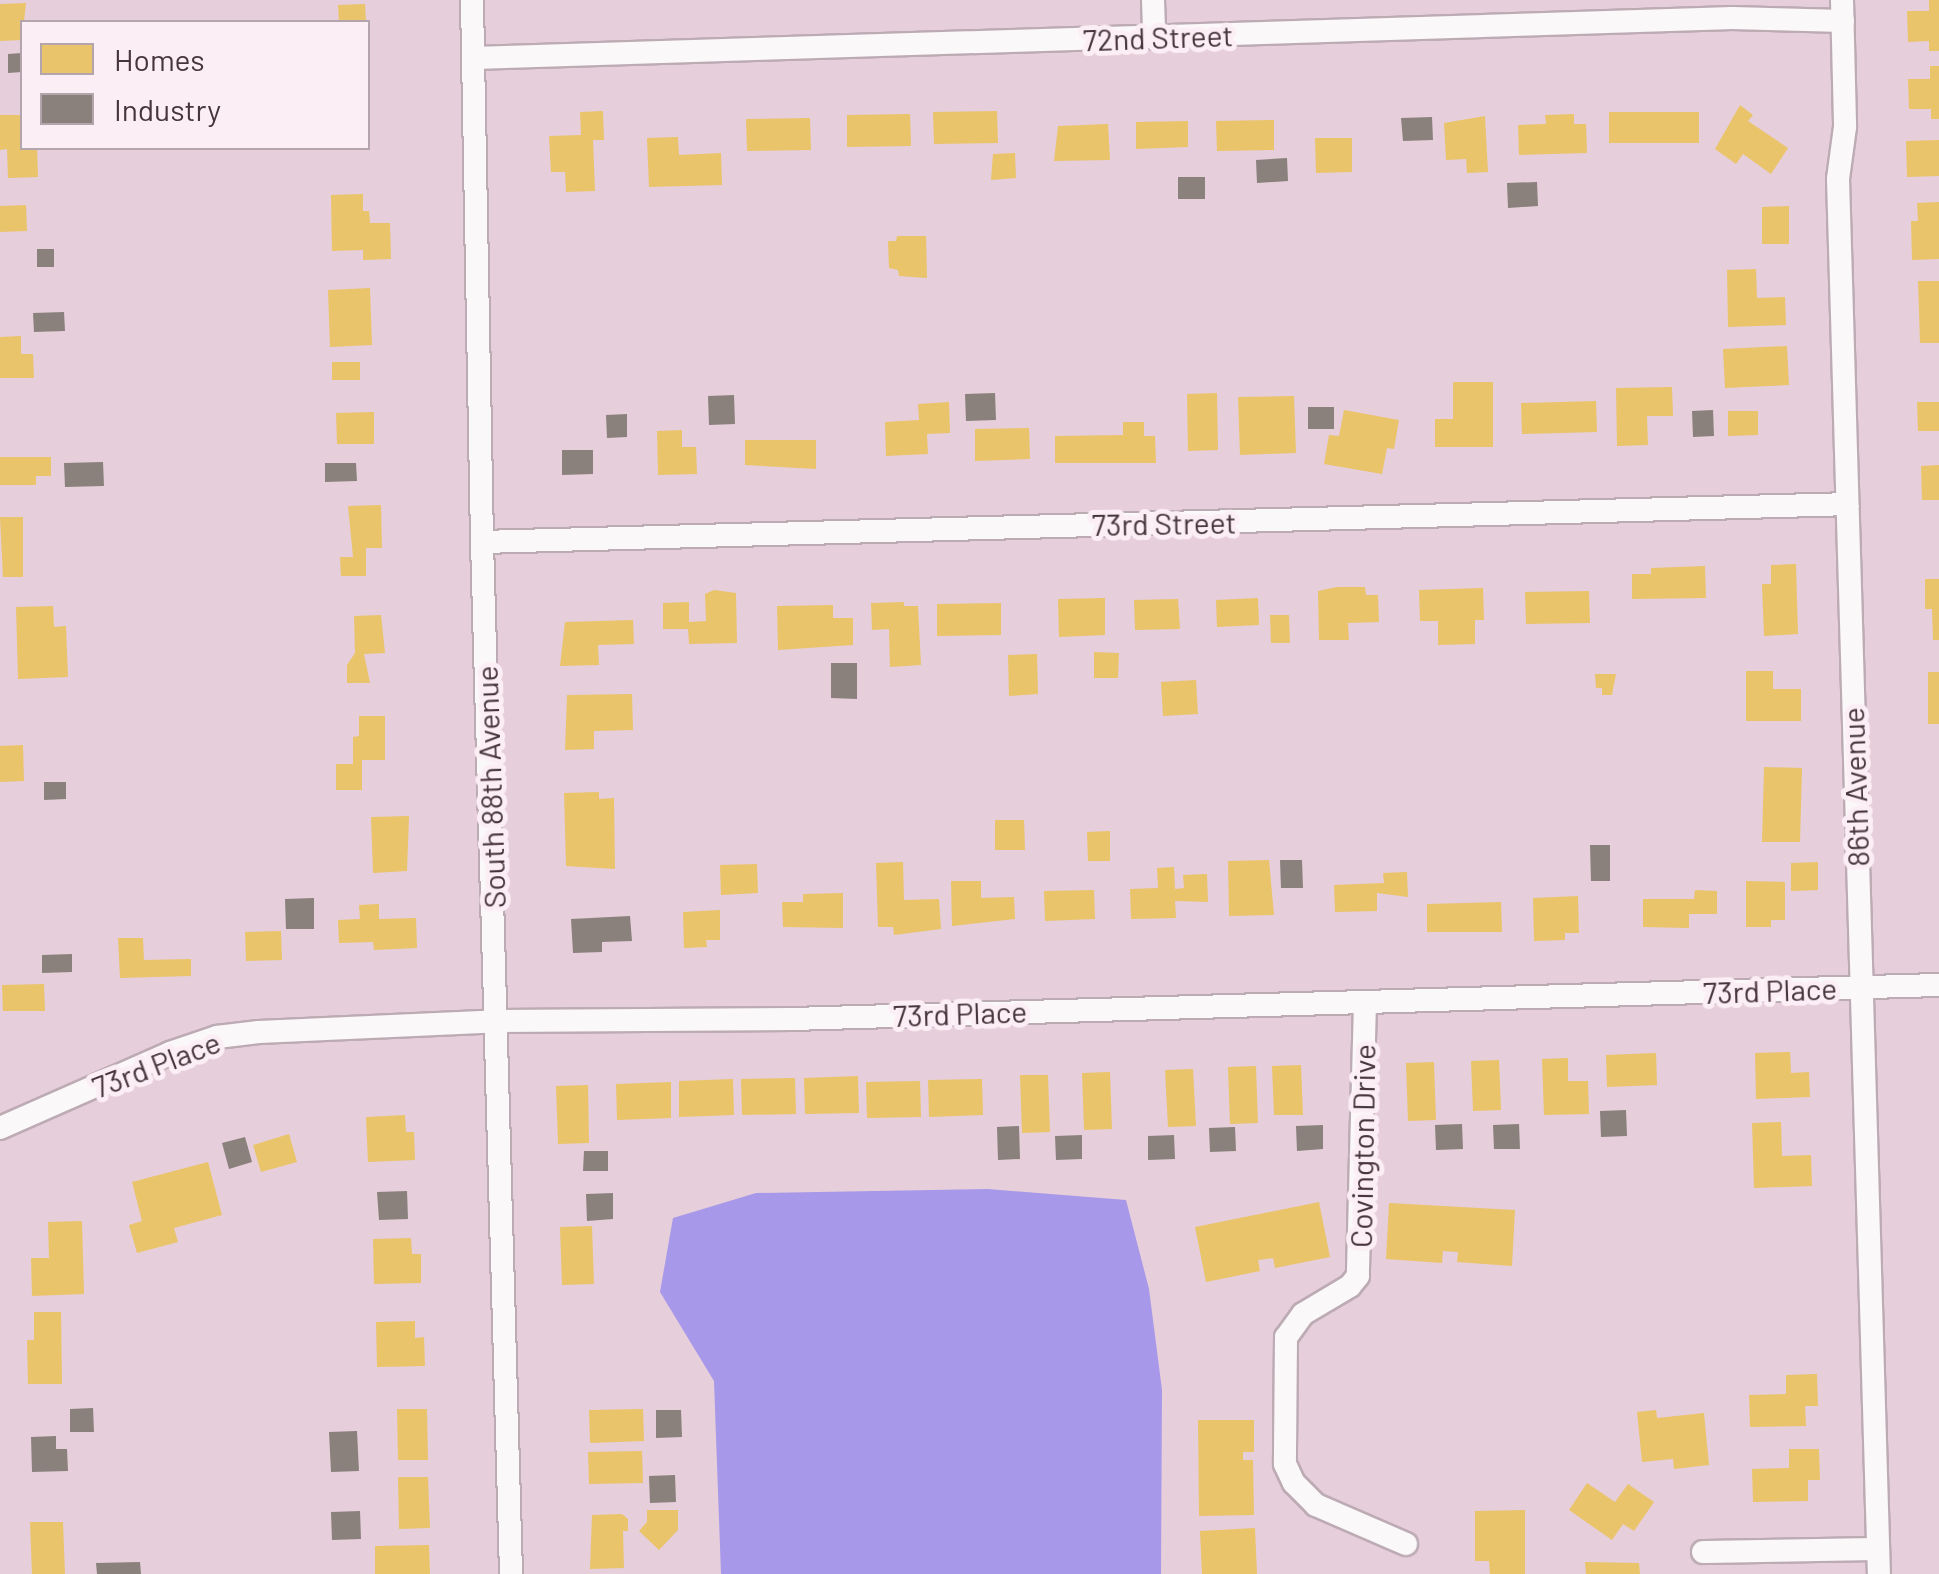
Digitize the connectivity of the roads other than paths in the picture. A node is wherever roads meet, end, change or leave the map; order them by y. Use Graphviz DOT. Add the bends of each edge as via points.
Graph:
graph roads {
  1 [pos="472,0"];
  2 [pos="1153,0"];
  3 [pos="1842,11"];
  4 [pos="1154,38"];
  5 [pos="474,58"];
  6 [pos="1847,504"];
  7 [pos="482,542"];
  8 [pos="1939,985"];
  9 [pos="1860,988"];
  10 [pos="1366,1002"];
  11 [pos="498,1021"];
  12 [pos="0,1128"];
  13 [pos="1406,1544"];
  14 [pos="1878,1549"];
  15 [pos="1703,1552"];
  16 [pos="512,1574"];
  17 [pos="1879,1574"];
  1 -- 5 [label="street, South 88th Avenue"];
  2 -- 4 [label="street"];
  3 -- 4 [label="street, 72nd Street"];
  3 -- 6 [label="street, 86th Avenue" via="1846,127 1838,179"];
  4 -- 5 [label="street, 72nd Street"];
  5 -- 7 [label="street, South 88th Avenue"];
  6 -- 7 [label="street, 73rd Street"];
  6 -- 9 [label="street, 86th Avenue"];
  7 -- 11 [label="street, South 88th Avenue"];
  8 -- 9 [label="street, 73rd Place"];
  9 -- 10 [label="street, 73rd Place"];
  9 -- 14 [label="street, 86th Avenue"];
  10 -- 11 [label="street, 73rd Place"];
  10 -- 13 [label="street, Covington Drive" via="1358,1276 1302,1314 1286,1338 1285,1464 1316,1506"];
  11 -- 12 [label="street, 73rd Place" via="218,1038"];
  11 -- 16 [label="street, South 88th Avenue"];
  14 -- 15 [label="street"];
  14 -- 17 [label="street, 86th Avenue"];
}
